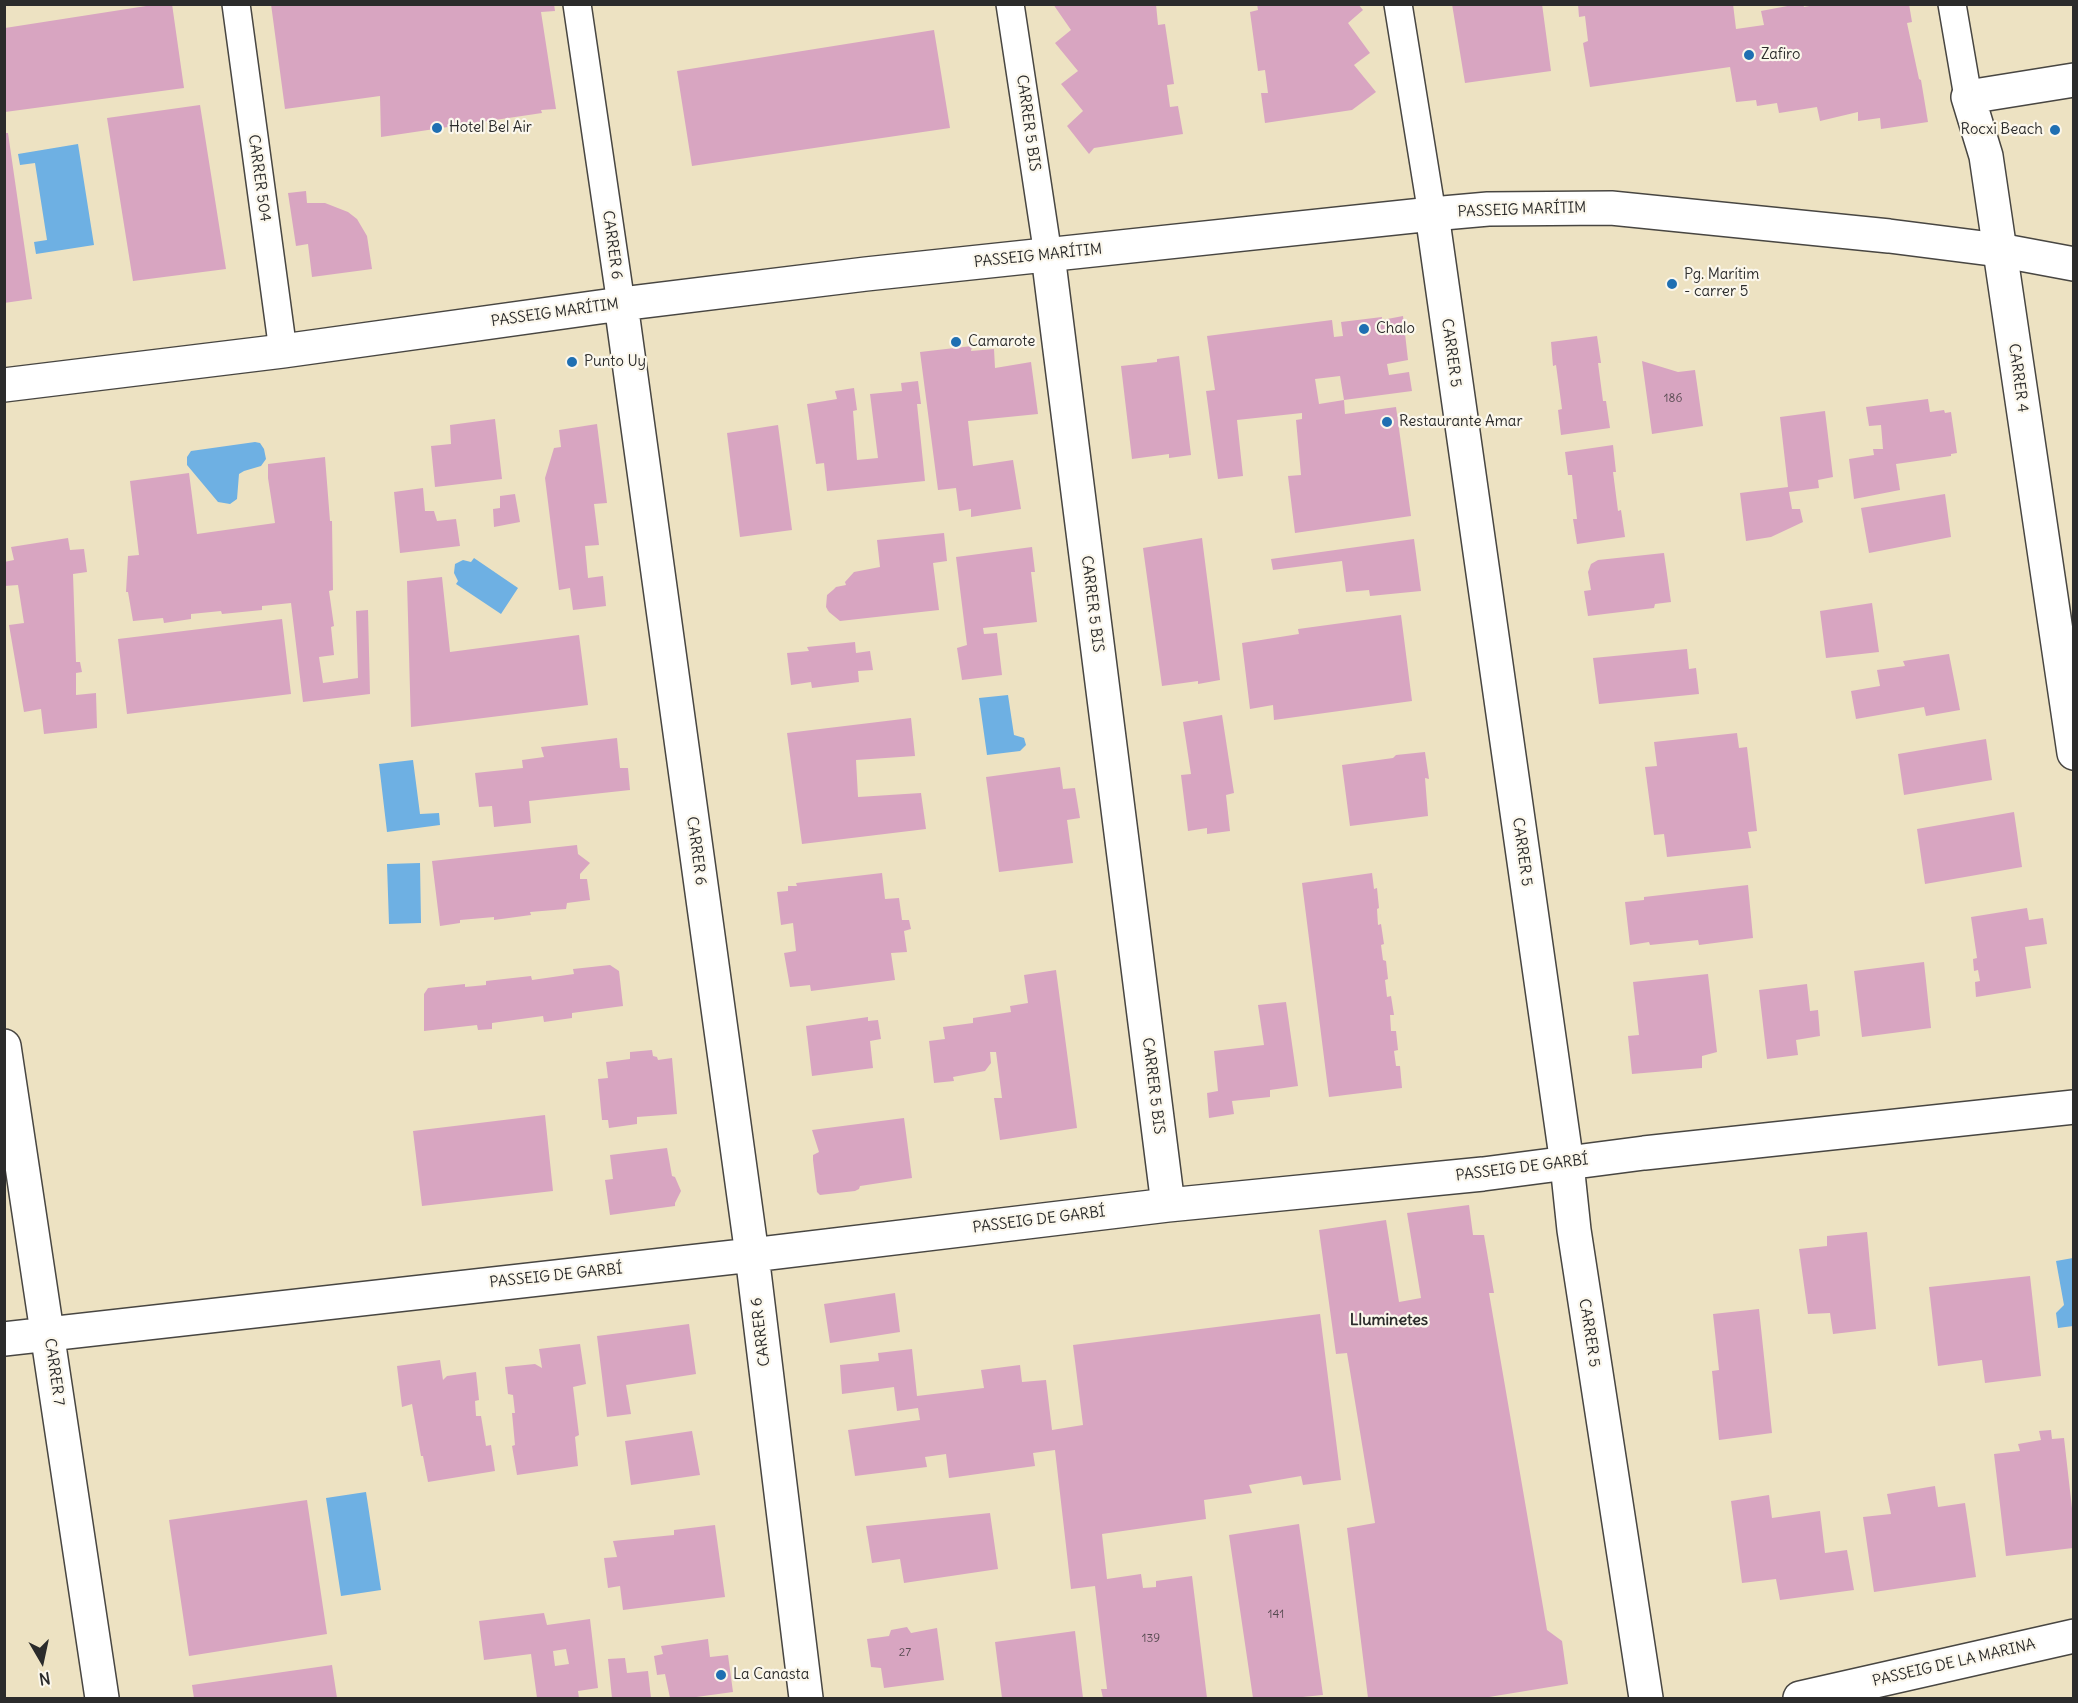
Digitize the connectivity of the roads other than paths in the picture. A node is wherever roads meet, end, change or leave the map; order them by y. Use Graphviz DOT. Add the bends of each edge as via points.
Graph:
graph roads {
  1 [pos="236,4"];
  2 [pos="577,4"];
  3 [pos="1010,4"];
  4 [pos="1398,4"];
  5 [pos="1952,4"];
  6 [pos="2073,80"];
  7 [pos="1968,97"];
  8 [pos="1432,214"];
  9 [pos="1999,250"];
  10 [pos="1048,255"];
  11 [pos="2073,264"];
  12 [pos="621,303"];
  13 [pos="283,351"];
  14 [pos="4,385"];
  15 [pos="2073,753"];
  16 [pos="4,1046"];
  17 [pos="2073,1107"];
  18 [pos="1567,1164"];
  19 [pos="1168,1205"];
  20 [pos="752,1255"];
  21 [pos="48,1334"];
  22 [pos="4,1339"];
  23 [pos="2073,1636"];
  24 [pos="102,1698"];
  25 [pos="806,1698"];
  26 [pos="1646,1698"];
  27 [pos="1800,1698"];
  1 -- 13 [label="street, CARRER 504"];
  2 -- 12 [label="street, CARRER 6"];
  3 -- 10 [label="street, CARRER 5 BIS"];
  4 -- 8 [label="street, CARRER 5"];
  5 -- 7 [label="street, CARRER 4"];
  6 -- 7 [label="street"];
  7 -- 9 [label="street, CARRER 4" via="1986,156"];
  8 -- 9 [label="street, PASSEIG MARÍTIM" via="1488,209 1611,208"];
  8 -- 10 [label="street, PASSEIG MARÍTIM"];
  8 -- 18 [label="street, CARRER 5"];
  9 -- 11 [label="street, PASSEIG MARÍTIM"];
  9 -- 15 [label="street, CARRER 4"];
  10 -- 12 [label="street, PASSEIG MARÍTIM"];
  10 -- 19 [label="street, CARRER 5 BIS"];
  12 -- 13 [label="street, PASSEIG MARÍTIM"];
  12 -- 20 [label="street, CARRER 6"];
  13 -- 14 [label="street, PASSEIG MARÍTIM"];
  16 -- 21 [label="street, CARRER 7"];
  17 -- 18 [label="street, PASSEIG DE GARBÍ"];
  18 -- 19 [label="street, PASSEIG DE GARBÍ"];
  18 -- 26 [label="street, CARRER 5"];
  19 -- 20 [label="street, PASSEIG DE GARBÍ"];
  20 -- 21 [label="street, PASSEIG DE GARBÍ"];
  20 -- 25 [label="street, CARRER 6"];
  21 -- 22 [label="street, PASSEIG DE GARBÍ"];
  21 -- 24 [label="street, CARRER 7"];
  23 -- 27 [label="street, PASSEIG DE LA MARINA"];
}
